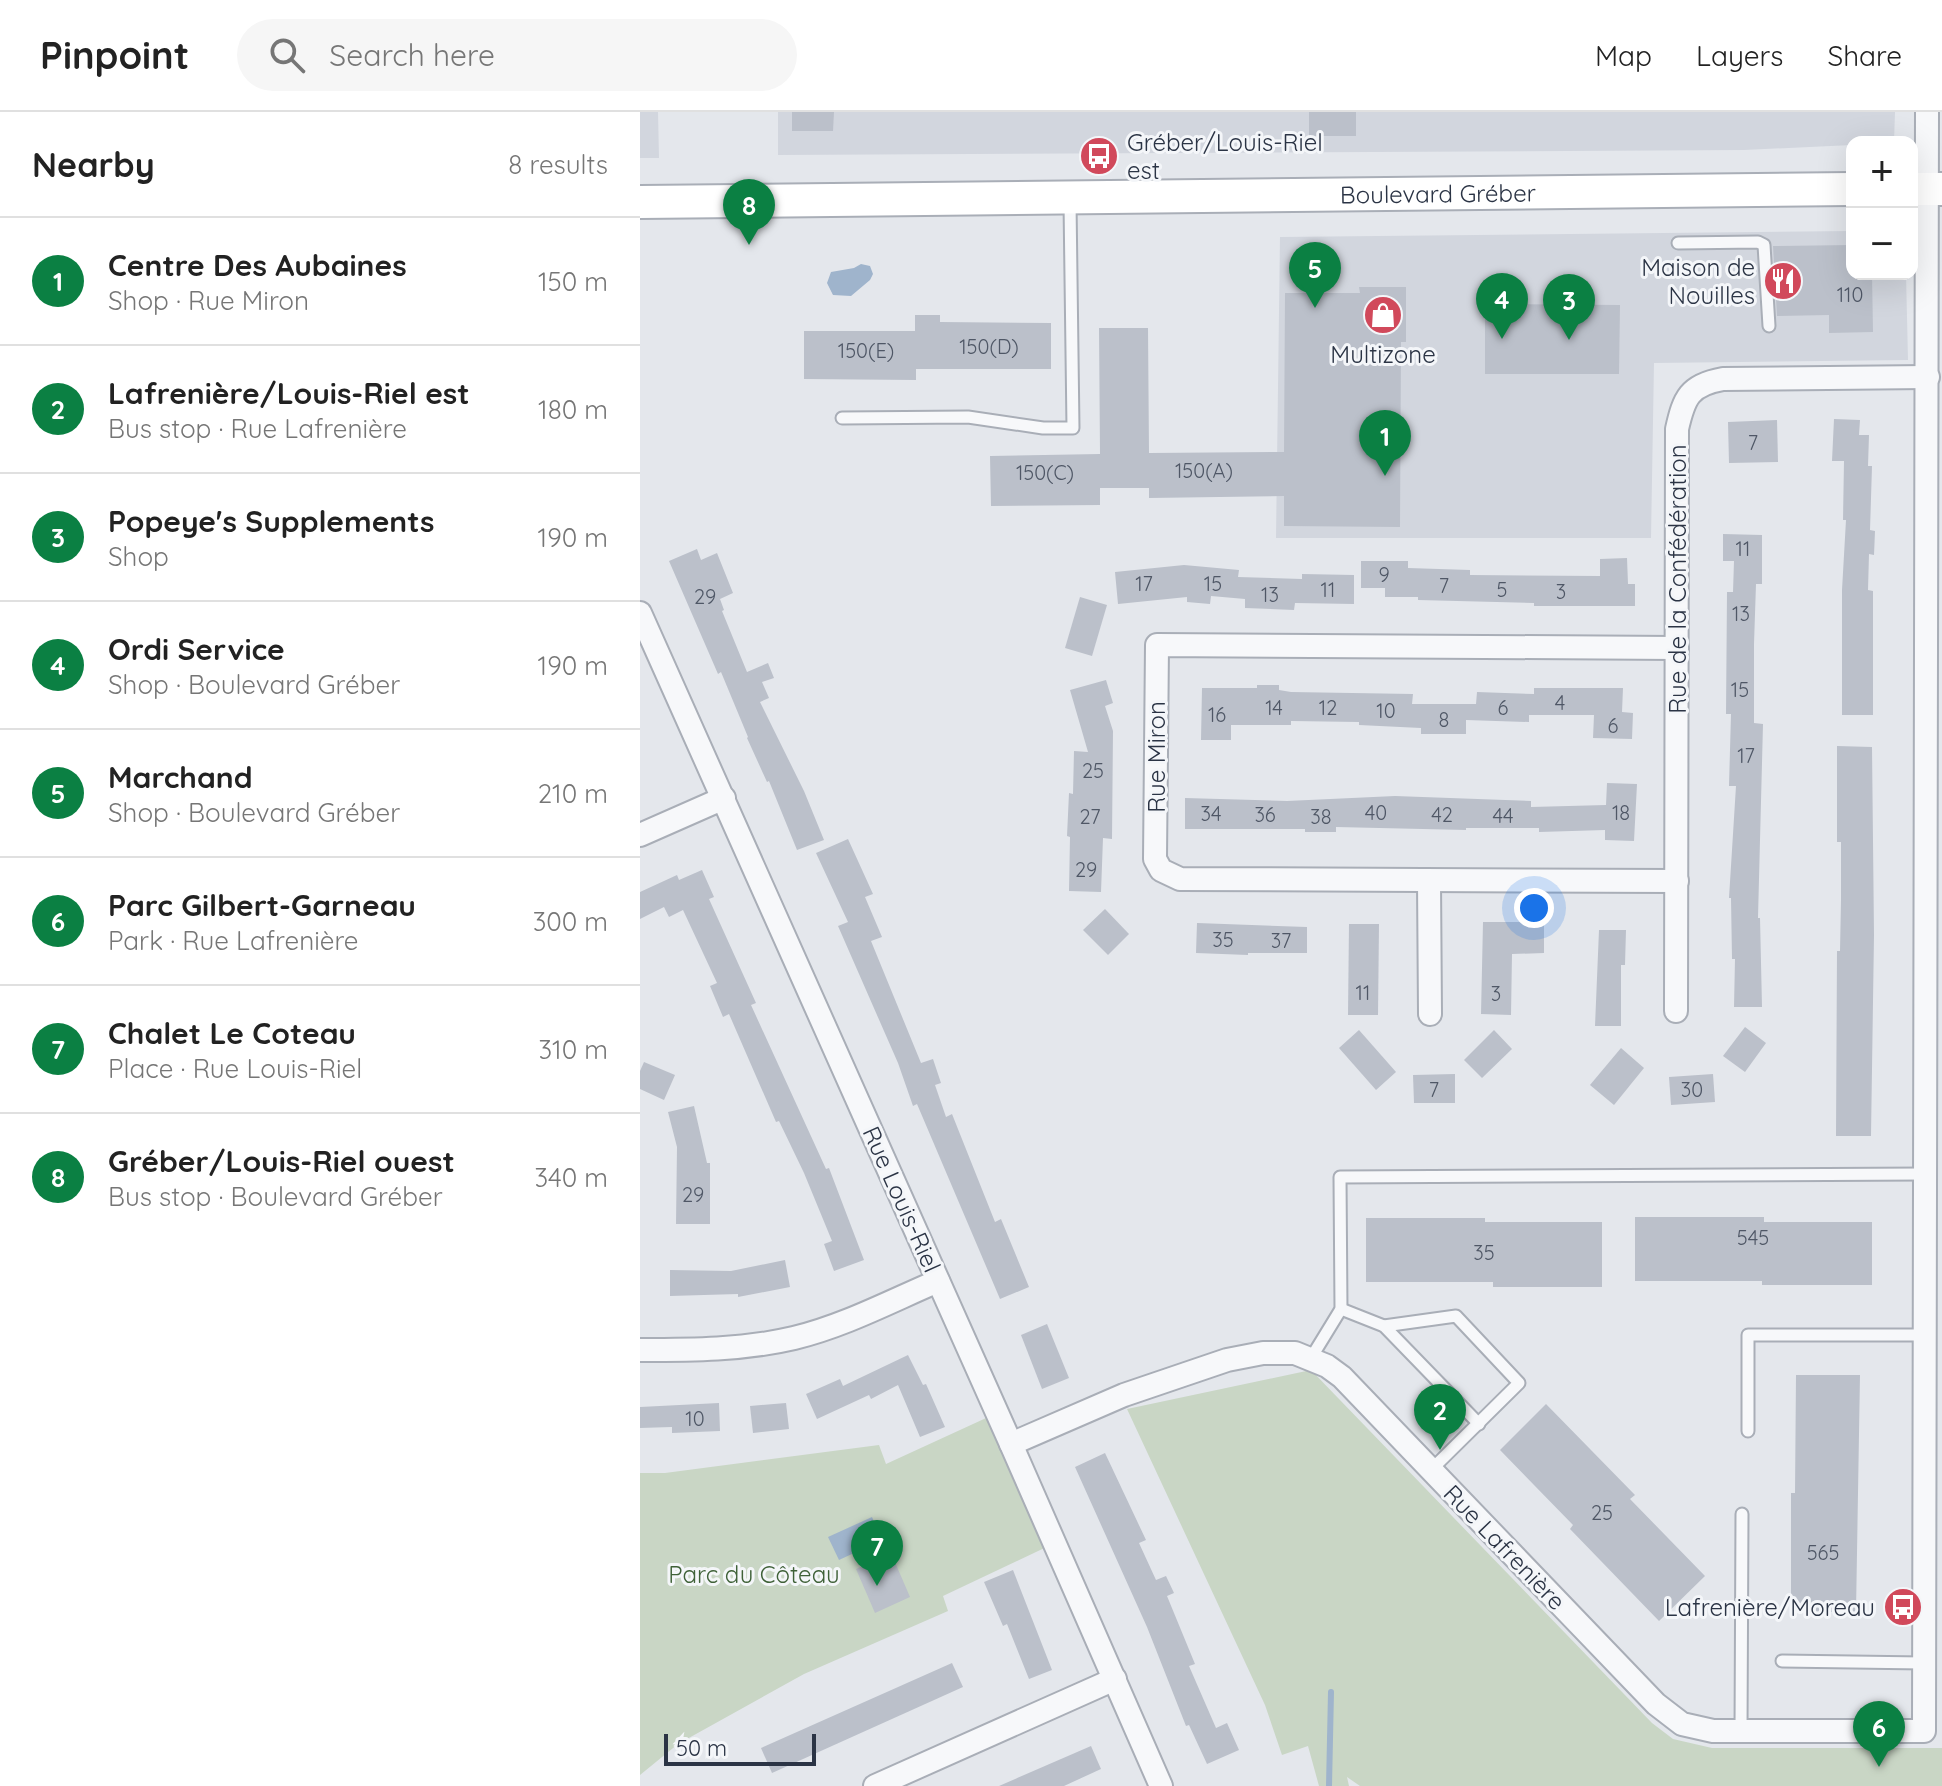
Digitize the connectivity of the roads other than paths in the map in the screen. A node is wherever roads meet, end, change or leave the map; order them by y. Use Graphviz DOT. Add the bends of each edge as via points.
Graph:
graph roads {
  1 [pos="1927,112"];
  2 [pos="1846,189"];
  3 [pos="1927,189"];
  4 [pos="1070,197"];
  5 [pos="640,202"];
  6 [pos="1678,243"];
  7 [pos="1769,326"];
  8 [pos="1928,377"];
  9 [pos="842,418"];
  10 [pos="640,613"];
  11 [pos="1934,632"];
  12 [pos="1677,648"];
  13 [pos="724,798"];
  14 [pos="640,835"];
  15 [pos="1677,881"];
  16 [pos="1429,882"];
  17 [pos="1934,976"];
  18 [pos="1676,1011"];
  19 [pos="1430,1014"];
  20 [pos="1925,1174"];
  21 [pos="938,1281"];
  22 [pos="1341,1309"];
  23 [pos="1384,1326"];
  24 [pos="1925,1335"];
  25 [pos="640,1350"];
  26 [pos="1311,1358"];
  27 [pos="1479,1424"];
  28 [pos="1748,1431"];
  29 [pos="1011,1444"];
  30 [pos="1431,1470"];
  31 [pos="1742,1514"];
  32 [pos="1933,1531"];
  33 [pos="1782,1661"];
  34 [pos="1923,1663"];
  35 [pos="1115,1679"];
  36 [pos="1741,1731"];
  37 [pos="906,1781"];
  38 [pos="875,1786"];
  39 [pos="1161,1786"];
  1 -- 3 [label="street"];
  2 -- 4 [label="main road, Boulevard Gréber"];
  3 -- 8 [label="street"];
  4 -- 5 [label="main road, Boulevard Gréber"];
  4 -- 9 [label="lane" via="1073,428 968,417"];
  6 -- 7 [label="lane" via="1764,245"];
  8 -- 11 [label="street"];
  8 -- 12 [label="street, Rue de la Confédération" via="1723,379 1690,392 1677,429"];
  10 -- 13 [label="street, Rue Louis-Riel"];
  11 -- 17 [label="street"];
  12 -- 15 [label="street, Rue de la Confédération"];
  12 -- 16 [label="street, Rue Miron" via="1157,645 1155,859 1161,870 1180,879"];
  13 -- 14 [label="street"];
  13 -- 21 [label="street, Rue Louis-Riel"];
  15 -- 16 [label="street, Rue Miron"];
  15 -- 18 [label="street, Rue de la Confédération"];
  16 -- 19 [label="street"];
  17 -- 20 [label="street"];
  20 -- 22 [label="lane" via="1340,1177"];
  20 -- 24 [label="street"];
  21 -- 25 [label="street" via="795,1338 717,1349"];
  21 -- 29 [label="street, Rue Louis-Riel"];
  22 -- 23 [label="lane"];
  22 -- 26 [label="lane"];
  23 -- 27 [label="lane"];
  23 -- 27 [label="lane" via="1456,1316 1519,1383"];
  24 -- 28 [label="lane" via="1748,1335"];
  24 -- 32 [label="street"];
  26 -- 29 [label="street, Rue Lafrenière" via="1280,1352 1227,1360 1124,1395"];
  26 -- 30 [label="street, Rue Lafrenière" via="1342,1377"];
  27 -- 30 [label="lane"];
  29 -- 35 [label="street, Rue Louis-Riel"];
  30 -- 36 [label="street, Rue Lafrenière" via="1668,1715 1694,1728"];
  31 -- 36 [label="lane"];
  32 -- 34 [label="street"];
  33 -- 34 [label="lane"];
  34 -- 36 [label="street, Rue Lafrenière" via="1924,1731"];
  35 -- 37 [label="street"];
  35 -- 39 [label="street, Rue Louis-Riel"];
  37 -- 38 [label="street"];
}
